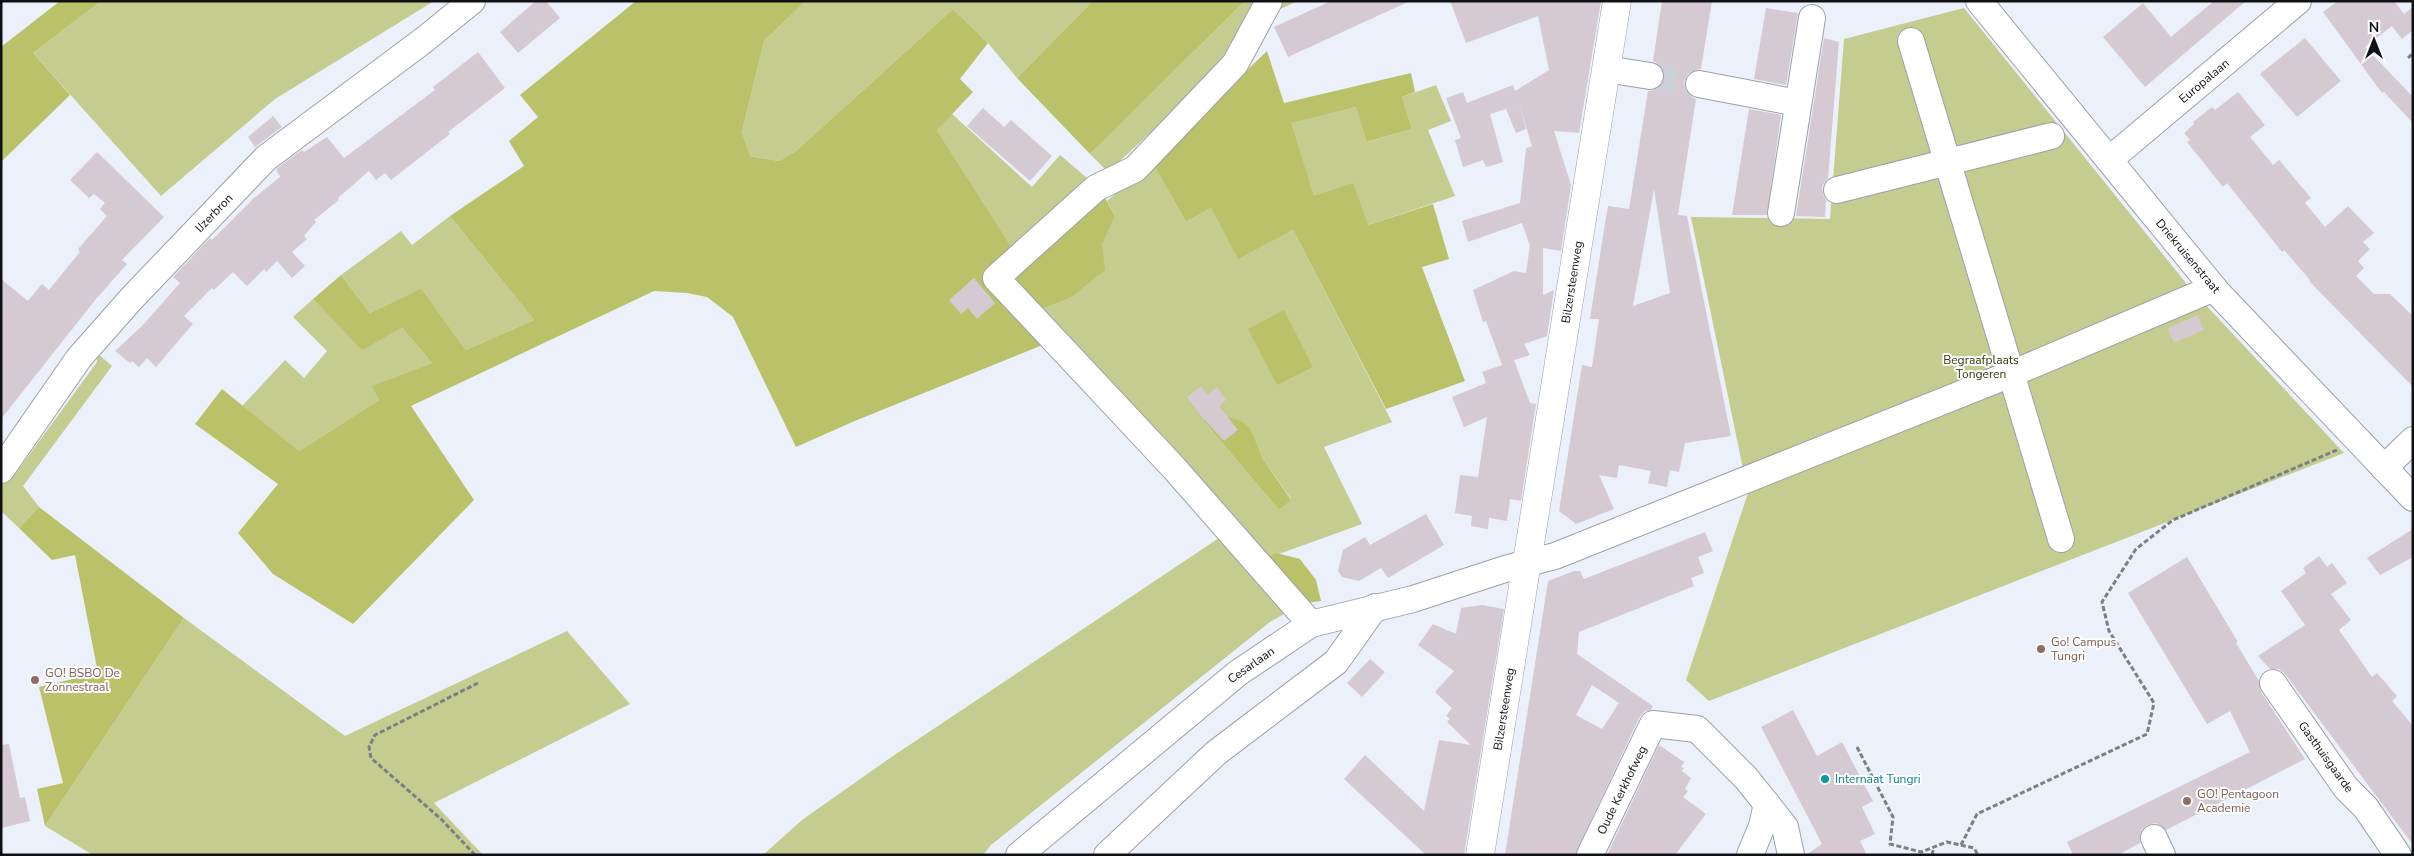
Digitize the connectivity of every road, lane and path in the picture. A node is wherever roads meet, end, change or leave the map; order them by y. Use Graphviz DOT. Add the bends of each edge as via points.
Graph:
graph roads {
  1 [pos="472,1"];
  2 [pos="1269,1"];
  3 [pos="1617,1"];
  4 [pos="1979,1"];
  5 [pos="2298,1"];
  6 [pos="1812,18"];
  7 [pos="1911,41"];
  8 [pos="2413,53"];
  9 [pos="2408,58"];
  10 [pos="1606,69"];
  11 [pos="1650,76"];
  12 [pos="1699,84"];
  13 [pos="1798,103"];
  14 [pos="2050,136"];
  15 [pos="2109,160"];
  16 [pos="1947,162"];
  17 [pos="1837,190"];
  18 [pos="1781,213"];
  19 [pos="2214,288"];
  20 [pos="2011,374"];
  21 [pos="2413,440"];
  22 [pos="2358,441"];
  23 [pos="2384,468"];
  24 [pos="1,470"];
  25 [pos="2413,498"];
  26 [pos="2061,539"];
  27 [pos="1528,563"];
  28 [pos="1375,607"];
  29 [pos="1311,624"];
  30 [pos="2273,683"];
  31 [pos="478,684"];
  32 [pos="1857,747"];
  33 [pos="1767,804"];
  34 [pos="1961,845"];
  35 [pos="1935,847"];
  36 [pos="475,855"];
  37 [pos="1019,855"];
  38 [pos="1107,855"];
  39 [pos="1480,855"];
  40 [pos="1590,855"];
  41 [pos="1750,855"];
  42 [pos="1792,855"];
  43 [pos="1932,855"];
  44 [pos="1978,855"];
  45 [pos="2398,855"];
  1 -- 24 [label="street, IJzerbron" via="266,158 79,358"];
  2 -- 29 [label="street" via="1235,64 1135,169 1096,188 996,278 1174,468"];
  3 -- 10 [label="main road, Bilzersteenweg"];
  4 -- 15 [label="street, Driekruisenstraat"];
  5 -- 15 [label="street, Europalaan"];
  6 -- 13 [label="street"];
  7 -- 16 [label="street"];
  8 -- 9 [label="path"];
  10 -- 11 [label="street"];
  10 -- 27 [label="main road, Bilzersteenweg"];
  12 -- 13 [label="street"];
  13 -- 18 [label="street"];
  14 -- 16 [label="street"];
  15 -- 19 [label="street, Driekruisenstraat"];
  16 -- 17 [label="street"];
  16 -- 20 [label="street"];
  19 -- 20 [label="street"];
  19 -- 22 [label="street, Driekruisenstraat"];
  20 -- 26 [label="street"];
  20 -- 27 [label="street" via="1555,556"];
  21 -- 23 [label="street"];
  22 -- 23 [label="street, Driekruisenstraat"];
  22 -- 34 [label="path" via="2173,520 2136,549 2102,602 2109,631 2154,703 2147,734 1977,814"];
  23 -- 25 [label="street, Driekruisenstraat"];
  27 -- 28 [label="street, Cesarlaan" via="1414,599"];
  27 -- 39 [label="main road, Bilzersteenweg"];
  28 -- 29 [label="street, Cesarlaan"];
  28 -- 38 [label="street" via="1336,662 1216,753"];
  29 -- 37 [label="street, Cesarlaan" via="1238,672"];
  30 -- 45 [label="street, Gasthuisgaarde" via="2346,788 2366,808"];
  31 -- 36 [label="path" via="375,735 369,752 371,758 441,819"];
  32 -- 35 [label="path" via="1893,817 1890,844 1921,852"];
  33 -- 40 [label="street, Oude Kerkhofweg" via="1746,778 1697,730 1653,724"];
  33 -- 41 [label="street"];
  33 -- 42 [label="street" via="1785,827"];
  34 -- 35 [label="path" via="1946,842"];
  34 -- 44 [label="path" via="1974,848"];
  35 -- 43 [label="path"];
}
